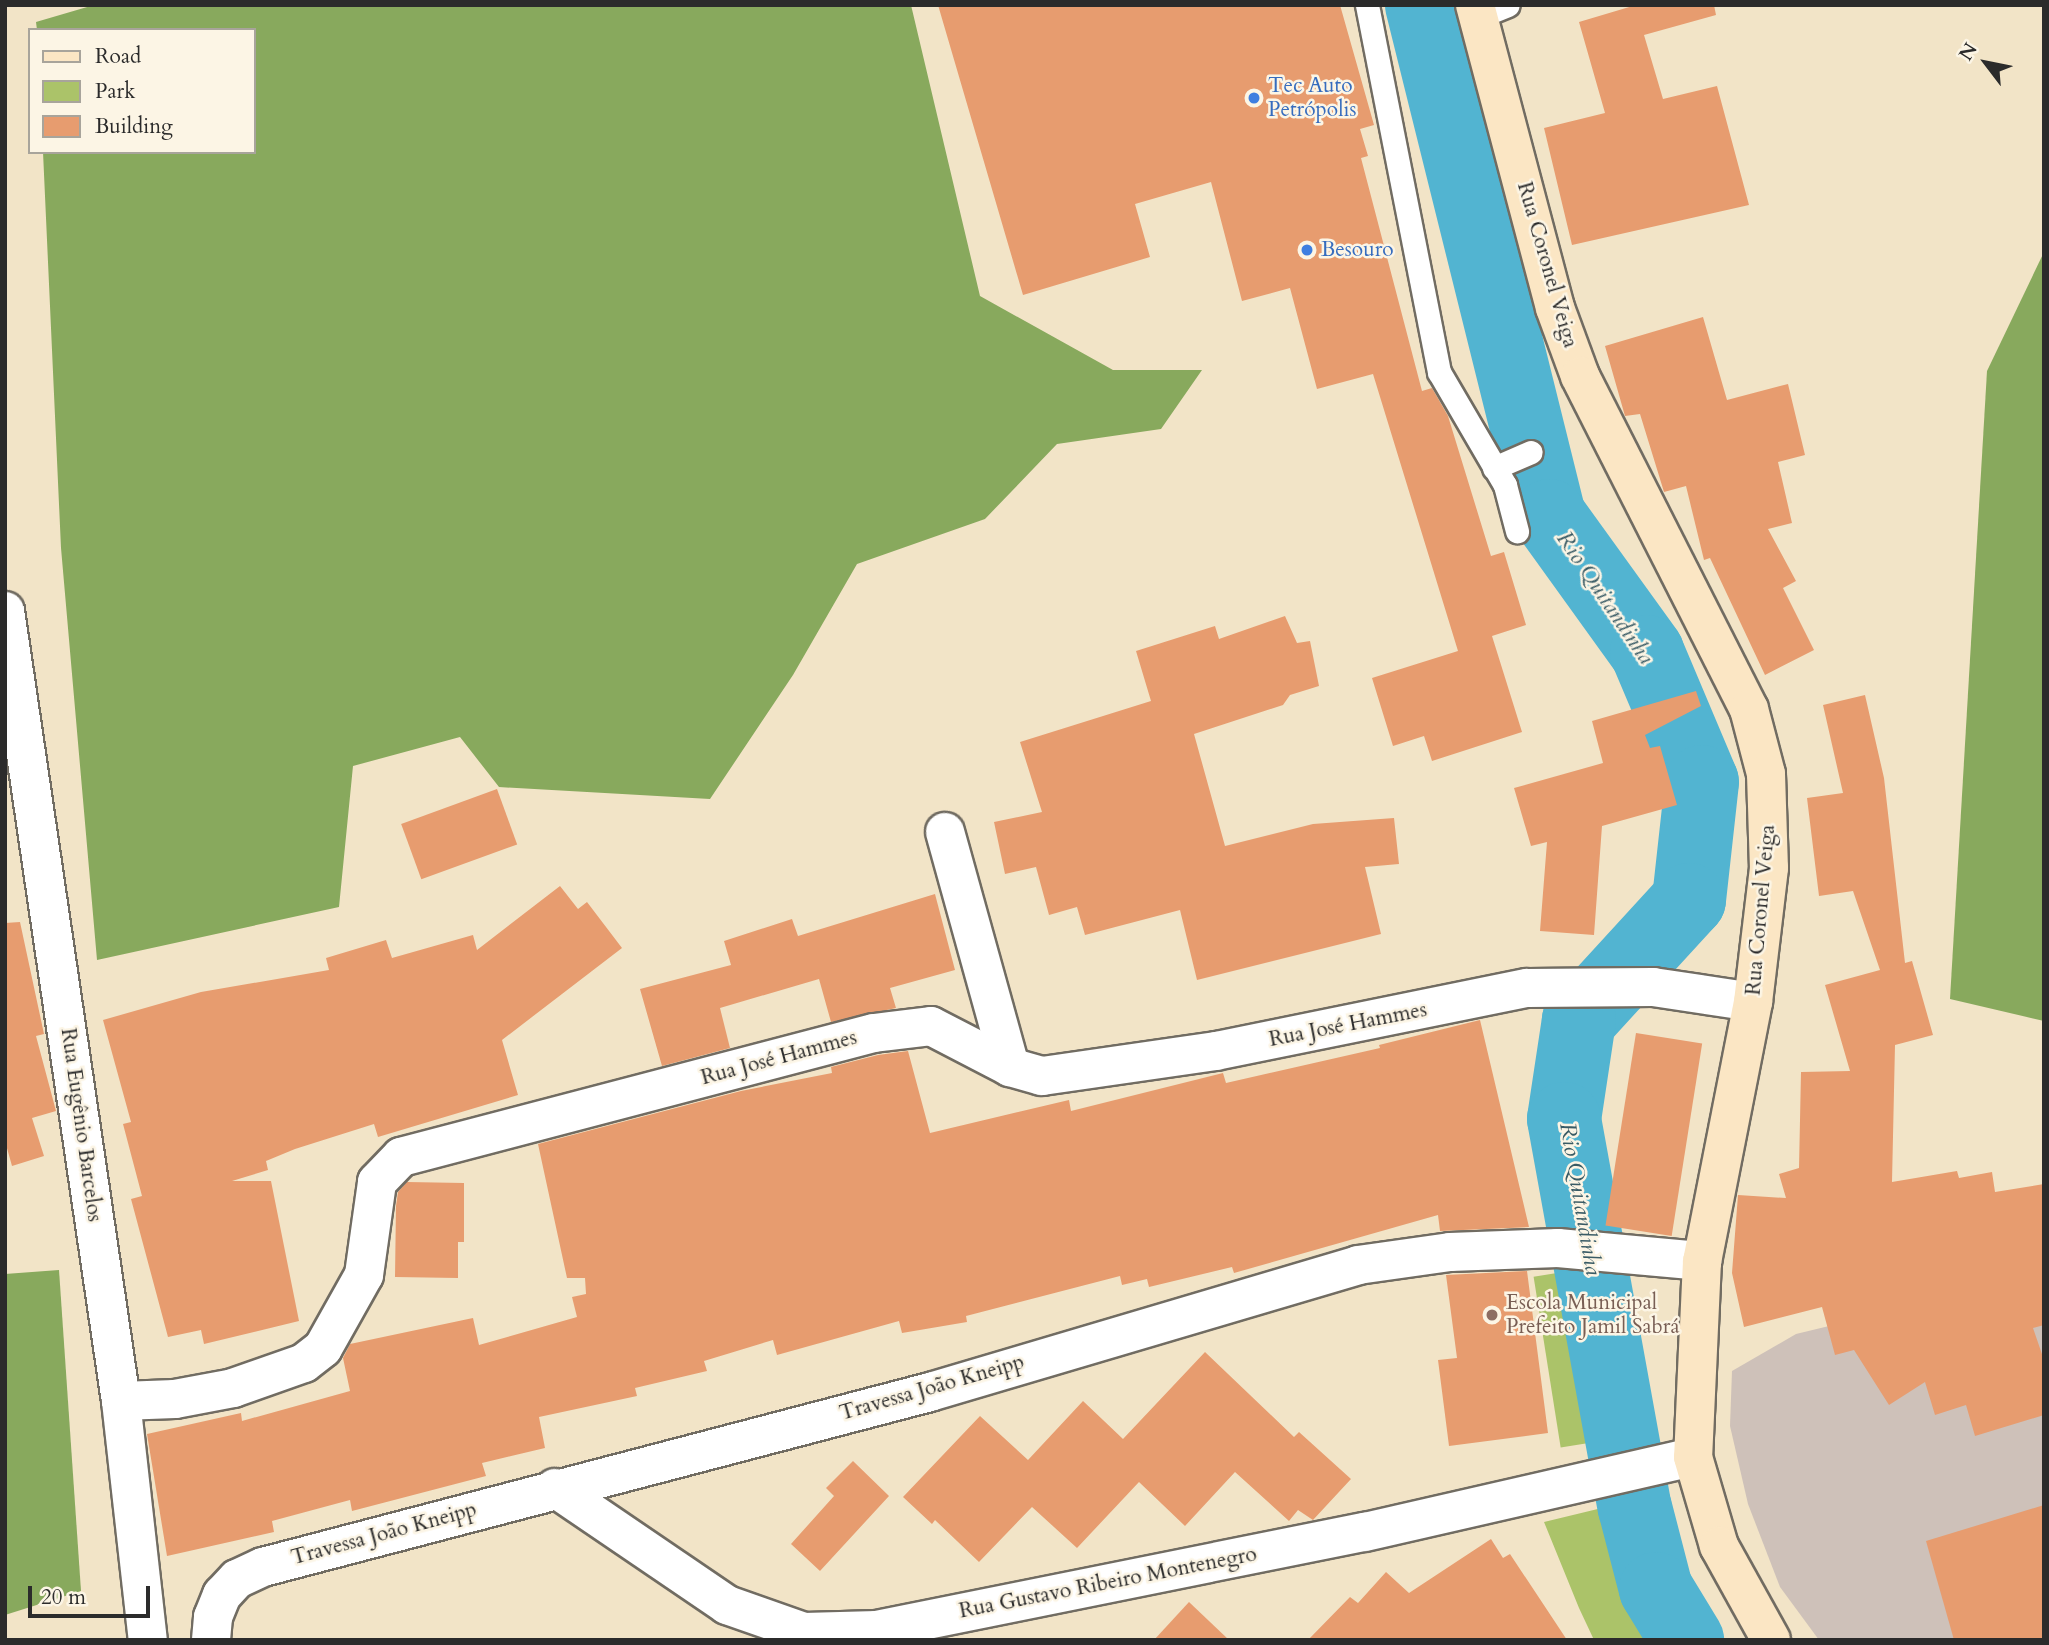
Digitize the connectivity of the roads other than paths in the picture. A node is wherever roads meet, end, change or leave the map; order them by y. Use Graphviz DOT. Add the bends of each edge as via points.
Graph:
graph roads {
  1 [pos="1367,5"];
  2 [pos="1487,9"];
  3 [pos="1531,452"];
  4 [pos="1494,468"];
  5 [pos="1517,531"];
  6 [pos="5,611"];
  7 [pos="945,832"];
  8 [pos="1753,1002"];
  9 [pos="1010,1067"];
  10 [pos="1702,1261"];
  11 [pos="121,1401"];
  12 [pos="1693,1457"];
  13 [pos="555,1488"];
  14 [pos="148,1640"];
  15 [pos="211,1640"];
  16 [pos="1770,1640"];
  1 -- 4 [label="lane" via="1439,372"];
  2 -- 8 [label="main road, Rua Coronel Veiga" via="1555,308 1580,376 1749,709 1766,774 1770,811 1769,868"];
  3 -- 4 [label="lane"];
  4 -- 5 [label="lane" via="1505,485"];
  6 -- 11 [label="street, Rua Eugênio Barcelos"];
  7 -- 9 [label="street"];
  8 -- 9 [label="street, Rua José Hammes" via="1653,987 1527,988 1135,1066 1042,1076"];
  8 -- 10 [label="main road, Rua Coronel Veiga"];
  9 -- 11 [label="street, Rua José Hammes" via="931,1026 874,1033 401,1157 377,1182 364,1275 323,1348 304,1363 233,1388 175,1399"];
  10 -- 12 [label="main road, Rua Coronel Veiga"];
  10 -- 13 [label="street, Travessa João Kneipp" via="1558,1248 1450,1252 1358,1265 930,1392"];
  11 -- 14 [label="street, Rua Eugênio Barcelos"];
  12 -- 13 [label="street, Rua Gustavo Ribeiro Montenegro" via="1365,1532 891,1627 804,1632 727,1605"];
  12 -- 16 [label="main road, Rua Coronel Veiga" via="1719,1546"];
  13 -- 15 [label="street, Travessa João Kneipp" via="250,1573 222,1595 213,1617"];
}
